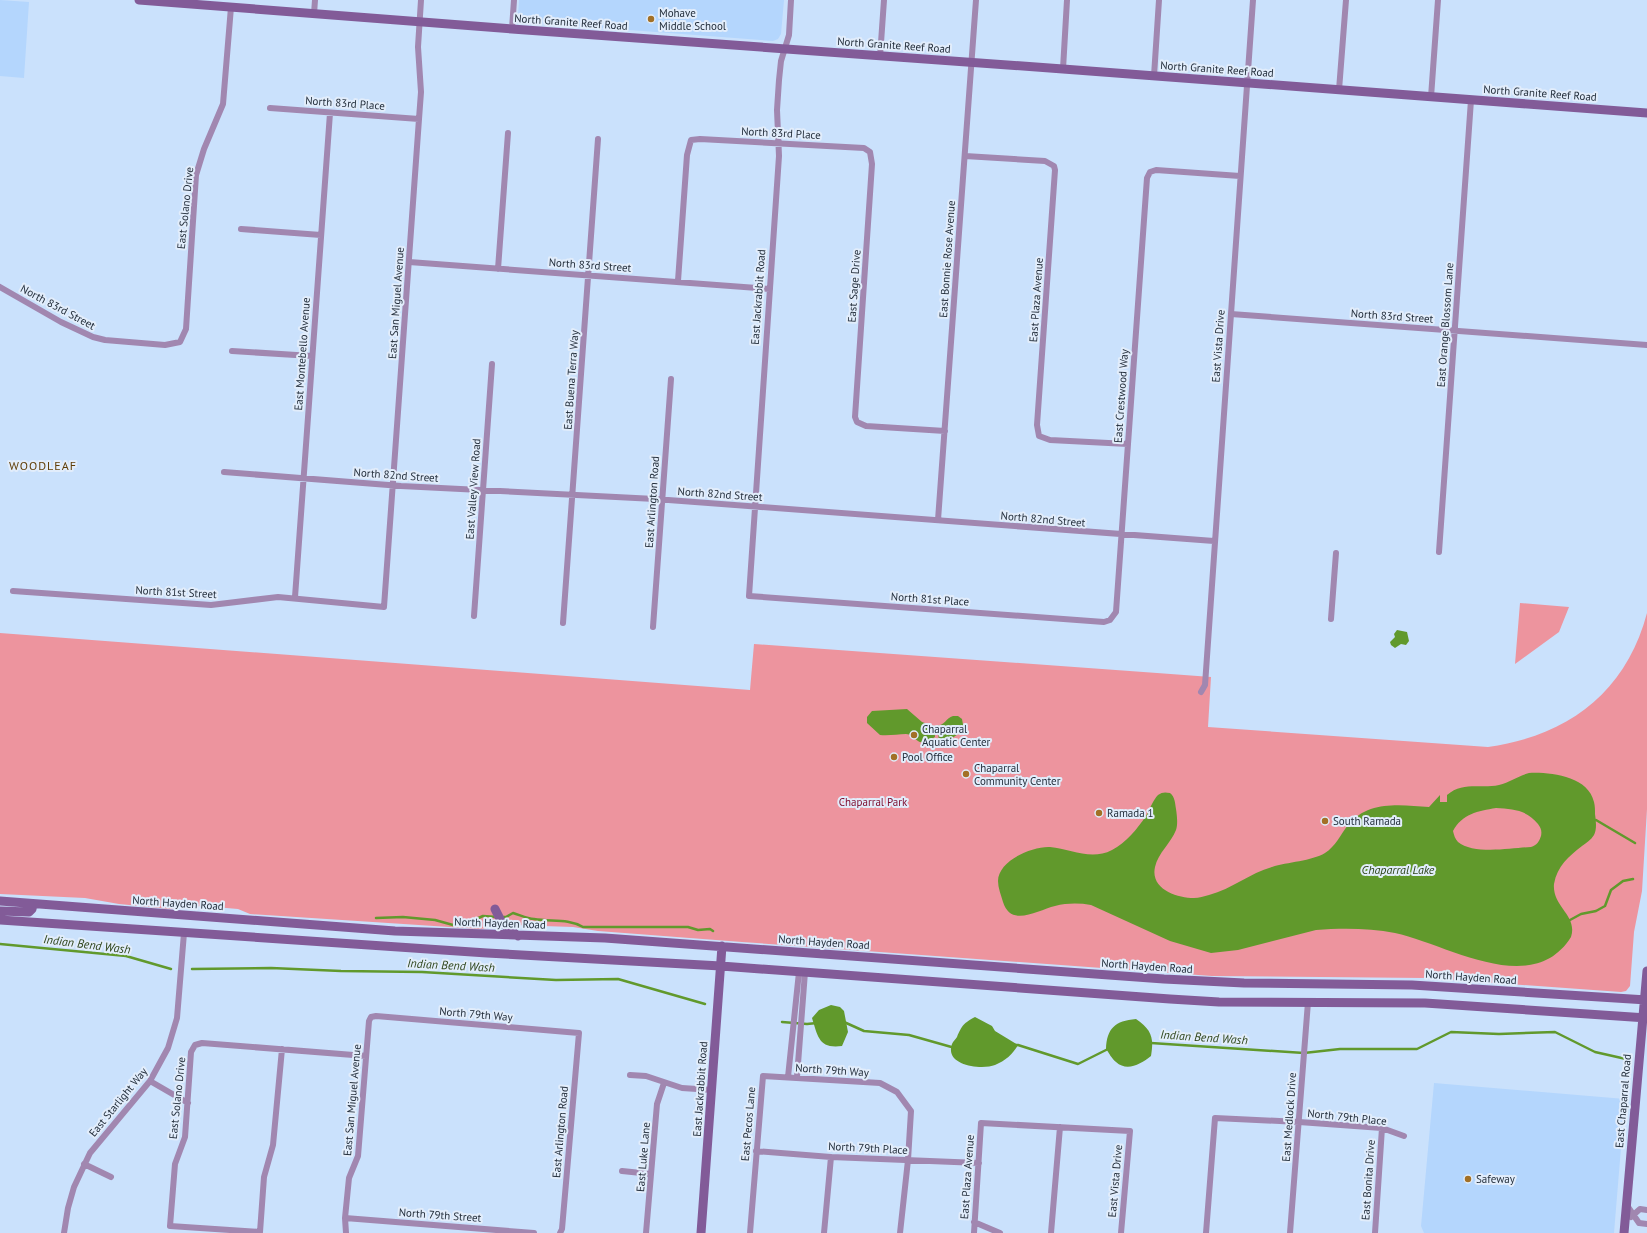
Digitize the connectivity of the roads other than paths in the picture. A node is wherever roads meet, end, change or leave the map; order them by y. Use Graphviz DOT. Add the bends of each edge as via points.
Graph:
graph roads {
  1 [pos="139,0"];
  2 [pos="315,0"];
  3 [pos="421,0"];
  4 [pos="514,0"];
  5 [pos="791,0"];
  6 [pos="884,0"];
  7 [pos="976,0"];
  8 [pos="1068,0"];
  9 [pos="1159,0"];
  10 [pos="1253,0"];
  11 [pos="1346,0"];
  12 [pos="1438,0"];
  13 [pos="231,7"];
  14 [pos="314,14"];
  15 [pos="420,22"];
  16 [pos="512,29"];
  17 [pos="784,49"];
  18 [pos="880,57"];
  19 [pos="972,62"];
  20 [pos="1063,69"];
  21 [pos="1154,76"];
  22 [pos="1247,83"];
  23 [pos="1339,90"];
  24 [pos="1431,97"];
  25 [pos="1471,100"];
  26 [pos="270,108"];
  27 [pos="330,112"];
  28 [pos="1647,113"];
  29 [pos="419,119"];
  30 [pos="508,133"];
  31 [pos="598,139"];
  32 [pos="779,143"];
  33 [pos="870,152"];
  34 [pos="965,156"];
  35 [pos="1240,176"];
  36 [pos="241,229"];
  37 [pos="321,235"];
  38 [pos="409,262"];
  39 [pos="498,269"];
  40 [pos="589,275"];
  41 [pos="678,281"];
  42 [pos="0,287"];
  43 [pos="770,289"];
  44 [pos="1231,314"];
  45 [pos="1455,331"];
  46 [pos="180,342"];
  47 [pos="1647,345"];
  48 [pos="232,351"];
  49 [pos="312,356"];
  50 [pos="492,364"];
  51 [pos="671,379"];
  52 [pos="945,431"];
  53 [pos="1128,444"];
  54 [pos="224,472"];
  55 [pos="304,479"];
  56 [pos="393,485"];
  57 [pos="482,491"];
  58 [pos="573,494"];
  59 [pos="663,500"];
  60 [pos="755,507"];
  61 [pos="938,520"];
  62 [pos="1121,535"];
  63 [pos="1214,541"];
  64 [pos="1440,552"];
  65 [pos="1336,553"];
  66 [pos="13,591"];
  67 [pos="749,596"];
  68 [pos="295,597"];
  69 [pos="384,607"];
  70 [pos="474,616"];
  71 [pos="1331,619"];
  72 [pos="1110,620"];
  73 [pos="564,623"];
  74 [pos="653,627"];
  75 [pos="1201,692"];
  76 [pos="0,901"];
  77 [pos="33,904"];
  78 [pos="495,909"];
  79 [pos="0,911"];
  80 [pos="0,920"];
  81 [pos="184,933"];
  82 [pos="518,936"];
  83 [pos="722,946"];
  84 [pos="721,966"];
  85 [pos="1647,971"];
  86 [pos="802,972"];
  87 [pos="1646,999"];
  88 [pos="1308,1002"];
  89 [pos="371,1017"];
  90 [pos="1645,1018"];
  91 [pos="579,1032"];
  92 [pos="282,1049"];
  93 [pos="366,1056"];
  94 [pos="630,1075"];
  95 [pos="788,1077"];
  96 [pos="797,1077"];
  97 [pos="150,1081"];
  98 [pos="664,1083"];
  99 [pos="712,1090"];
  100 [pos="188,1103"];
  101 [pos="1299,1122"];
  102 [pos="1060,1127"];
  103 [pos="1382,1128"];
  104 [pos="1404,1136"];
  105 [pos="756,1151"];
  106 [pos="831,1156"];
  107 [pos="908,1160"];
  108 [pos="979,1162"];
  109 [pos="84,1164"];
  110 [pos="622,1171"];
  111 [pos="651,1174"];
  112 [pos="111,1176"];
  113 [pos="1626,1204"];
  114 [pos="1647,1210"];
  115 [pos="1633,1215"];
  116 [pos="345,1218"];
  117 [pos="974,1222"];
  118 [pos="1625,1222"];
  119 [pos="1647,1224"];
  120 [pos="260,1232"];
  121 [pos="64,1233"];
  122 [pos="346,1233"];
  123 [pos="534,1233"];
  124 [pos="560,1233"];
  125 [pos="646,1233"];
  126 [pos="701,1233"];
  127 [pos="750,1233"];
  128 [pos="824,1233"];
  129 [pos="900,1233"];
  130 [pos="974,1233"];
  131 [pos="1000,1233"];
  132 [pos="1051,1233"];
  133 [pos="1121,1233"];
  134 [pos="1206,1233"];
  135 [pos="1290,1233"];
  136 [pos="1374,1233"];
  137 [pos="1624,1233"];
  1 -- 13 [label="main road, North Granite Reef Road"];
  2 -- 14 [label="street"];
  3 -- 15 [label="street, East San Miguel Avenue"];
  4 -- 16 [label="street"];
  5 -- 17 [label="street, East Jackrabbit Road" via="789,35"];
  6 -- 18 [label="street"];
  7 -- 19 [label="street, East Bonnie Rose Avenue"];
  8 -- 20 [label="street"];
  9 -- 21 [label="street"];
  10 -- 22 [label="street, East Vista Drive"];
  11 -- 23 [label="street"];
  12 -- 24 [label="street"];
  13 -- 14 [label="main road, North Granite Reef Road"];
  13 -- 46 [label="street, East Solano Drive" via="223,104 196,175 186,329"];
  14 -- 15 [label="main road, North Granite Reef Road"];
  15 -- 16 [label="main road, North Granite Reef Road"];
  15 -- 29 [label="street, East San Miguel Avenue"];
  16 -- 17 [label="main road, North Granite Reef Road"];
  17 -- 18 [label="main road, North Granite Reef Road"];
  17 -- 32 [label="street, East Jackrabbit Road" via="778,80"];
  18 -- 19 [label="main road, North Granite Reef Road"];
  19 -- 20 [label="main road, North Granite Reef Road"];
  19 -- 34 [label="street, East Bonnie Rose Avenue"];
  20 -- 21 [label="main road, North Granite Reef Road"];
  21 -- 22 [label="main road, North Granite Reef Road"];
  22 -- 23 [label="main road, North Granite Reef Road"];
  22 -- 35 [label="street, East Vista Drive"];
  23 -- 24 [label="main road, North Granite Reef Road"];
  24 -- 25 [label="main road, North Granite Reef Road"];
  25 -- 28 [label="main road, North Granite Reef Road"];
  25 -- 45 [label="street, East Orange Blossom Lane"];
  26 -- 27 [label="street, North 83rd Place"];
  27 -- 29 [label="street, North 83rd Place"];
  27 -- 37 [label="street, East Montebello Avenue"];
  29 -- 38 [label="street, East San Miguel Avenue"];
  30 -- 39 [label="street"];
  31 -- 40 [label="street, East Buena Terra Way"];
  32 -- 33 [label="street, North 83rd Place" via="858,147"];
  32 -- 41 [label="street, North 83rd Place" via="691,140 687,154"];
  32 -- 43 [label="street, East Jackrabbit Road"];
  33 -- 52 [label="street, East Sage Drive" via="872,164 855,412 857,422 866,426"];
  34 -- 52 [label="street, East Bonnie Rose Avenue"];
  34 -- 53 [label="street, East Plaza Avenue" via="1045,161 1054,166 1037,425 1039,436 1050,440"];
  35 -- 44 [label="street, East Vista Drive"];
  35 -- 53 [label="street, East Crestwood Way" via="1156,170 1150,172 1147,178"];
  36 -- 37 [label="street"];
  37 -- 49 [label="street, East Montebello Avenue"];
  38 -- 39 [label="street, North 83rd Street"];
  38 -- 56 [label="street, East San Miguel Avenue"];
  39 -- 40 [label="street, North 83rd Street"];
  40 -- 41 [label="street, North 83rd Street"];
  40 -- 58 [label="street, East Buena Terra Way"];
  41 -- 43 [label="street, North 83rd Street"];
  42 -- 46 [label="street, North 83rd Street" via="67,325 94,337 165,345"];
  43 -- 60 [label="street, East Jackrabbit Road"];
  44 -- 45 [label="street, North 83rd Street"];
  44 -- 63 [label="street, East Vista Drive"];
  45 -- 47 [label="street, North 83rd Street"];
  45 -- 64 [label="street, East Orange Blossom Lane"];
  48 -- 49 [label="street"];
  49 -- 55 [label="street, East Montebello Avenue"];
  50 -- 57 [label="street, East Valley View Road"];
  51 -- 59 [label="street, East Arlington Road"];
  52 -- 61 [label="street, East Bonnie Rose Avenue"];
  53 -- 62 [label="street, East Crestwood Way"];
  54 -- 55 [label="street, North 82nd Street"];
  55 -- 56 [label="street, North 82nd Street"];
  55 -- 68 [label="street, East Montebello Avenue"];
  56 -- 57 [label="street, North 82nd Street"];
  56 -- 69 [label="street, East San Miguel Avenue"];
  57 -- 58 [label="street, North 82nd Street"];
  57 -- 70 [label="street, East Valley View Road"];
  58 -- 59 [label="street, North 82nd Street"];
  58 -- 73 [label="street, East Buena Terra Way"];
  59 -- 60 [label="street, North 82nd Street"];
  59 -- 74 [label="street, East Arlington Road"];
  60 -- 61 [label="street, North 82nd Street"];
  60 -- 67 [label="street, East Jackrabbit Road"];
  61 -- 62 [label="street, North 82nd Street"];
  62 -- 63 [label="street, North 82nd Street"];
  62 -- 72 [label="street, East Crestwood Way" via="1116,612"];
  63 -- 75 [label="street, East Vista Drive" via="1204,685"];
  65 -- 71 [label="street"];
  66 -- 68 [label="street, North 81st Street" via="211,605"];
  67 -- 72 [label="street, North 81st Place"];
  68 -- 69 [label="street, North 81st Street"];
  76 -- 77 [label="main road, North Hayden Road"];
  77 -- 79 [label="main road" via="29,912"];
  77 -- 82 [label="main road, North Hayden Road" via="395,931"];
  78 -- 82 [label="main road" via="502,922"];
  80 -- 81 [label="main road"];
  81 -- 84 [label="main road" via="487,954"];
  81 -- 97 [label="street, East Starlight Way" via="177,1018 168,1048"];
  82 -- 83 [label="main road, North Hayden Road" via="605,938"];
  83 -- 84 [label="main road, East Jackrabbit Road"];
  83 -- 87 [label="main road, North Hayden Road" via="1201,981 1412,985"];
  84 -- 86 [label="main road"];
  84 -- 99 [label="main road, East Jackrabbit Road"];
  85 -- 87 [label="main road, East Chaparral Road"];
  86 -- 88 [label="main road" via="1201,1001"];
  86 -- 95 [label="street"];
  86 -- 96 [label="street"];
  87 -- 90 [label="main road, East Chaparral Road"];
  88 -- 90 [label="main road" via="1425,1003"];
  88 -- 101 [label="street, East Medlock Drive"];
  89 -- 91 [label="street, North 79th Way"];
  89 -- 93 [label="street, East San Miguel Avenue"];
  90 -- 113 [label="main road, East Chaparral Road"];
  91 -- 124 [label="street, East Arlington Road"];
  92 -- 93 [label="street"];
  92 -- 100 [label="street, East Solano Drive" via="202,1043 195,1045 192,1052"];
  92 -- 120 [label="street" via="273,1145 264,1177"];
  93 -- 116 [label="street, East San Miguel Avenue" via="358,1156 350,1178"];
  94 -- 98 [label="street" via="646,1076"];
  95 -- 96 [label="street, North 79th Way"];
  95 -- 105 [label="street, East Pecos Lane" via="762,1076"];
  96 -- 107 [label="street, North 79th Way" via="880,1083 897,1092 911,1111"];
  97 -- 100 [label="street"];
  97 -- 109 [label="street, East Starlight Way"];
  98 -- 99 [label="street" via="682,1088"];
  98 -- 111 [label="street, East Luke Lane" via="657,1104"];
  99 -- 126 [label="main road, East Jackrabbit Road"];
  100 -- 120 [label="street, East Solano Drive" via="185,1137 175,1164 170,1226"];
  101 -- 103 [label="street, North 79th Place"];
  101 -- 134 [label="street, North 79th Place" via="1215,1118"];
  101 -- 135 [label="street, East Medlock Drive"];
  102 -- 108 [label="street, East Plaza Avenue" via="980,1123"];
  102 -- 132 [label="street"];
  102 -- 133 [label="street, East Vista Drive" via="1130,1131"];
  103 -- 104 [label="street, North 79th Place"];
  103 -- 136 [label="street, East Bonita Drive"];
  105 -- 106 [label="street, North 79th Place"];
  105 -- 127 [label="street, East Pecos Lane"];
  106 -- 107 [label="street, North 79th Place"];
  106 -- 128 [label="street"];
  107 -- 108 [label="street, North 79th Place"];
  107 -- 129 [label="street"];
  108 -- 117 [label="street, East Plaza Avenue"];
  109 -- 112 [label="street"];
  109 -- 121 [label="street, East Starlight Way" via="74,1187"];
  110 -- 111 [label="street"];
  111 -- 125 [label="street, East Luke Lane"];
  113 -- 115 [label="street"];
  113 -- 118 [label="main road, East Chaparral Road"];
  114 -- 115 [label="street" via="1640,1210"];
  115 -- 118 [label="street"];
  115 -- 119 [label="street" via="1639,1223"];
  116 -- 122 [label="street, East San Miguel Avenue"];
  116 -- 123 [label="street, North 79th Street"];
  117 -- 130 [label="street, East Plaza Avenue"];
  117 -- 131 [label="street"];
  118 -- 137 [label="main road, East Chaparral Road"];
}
